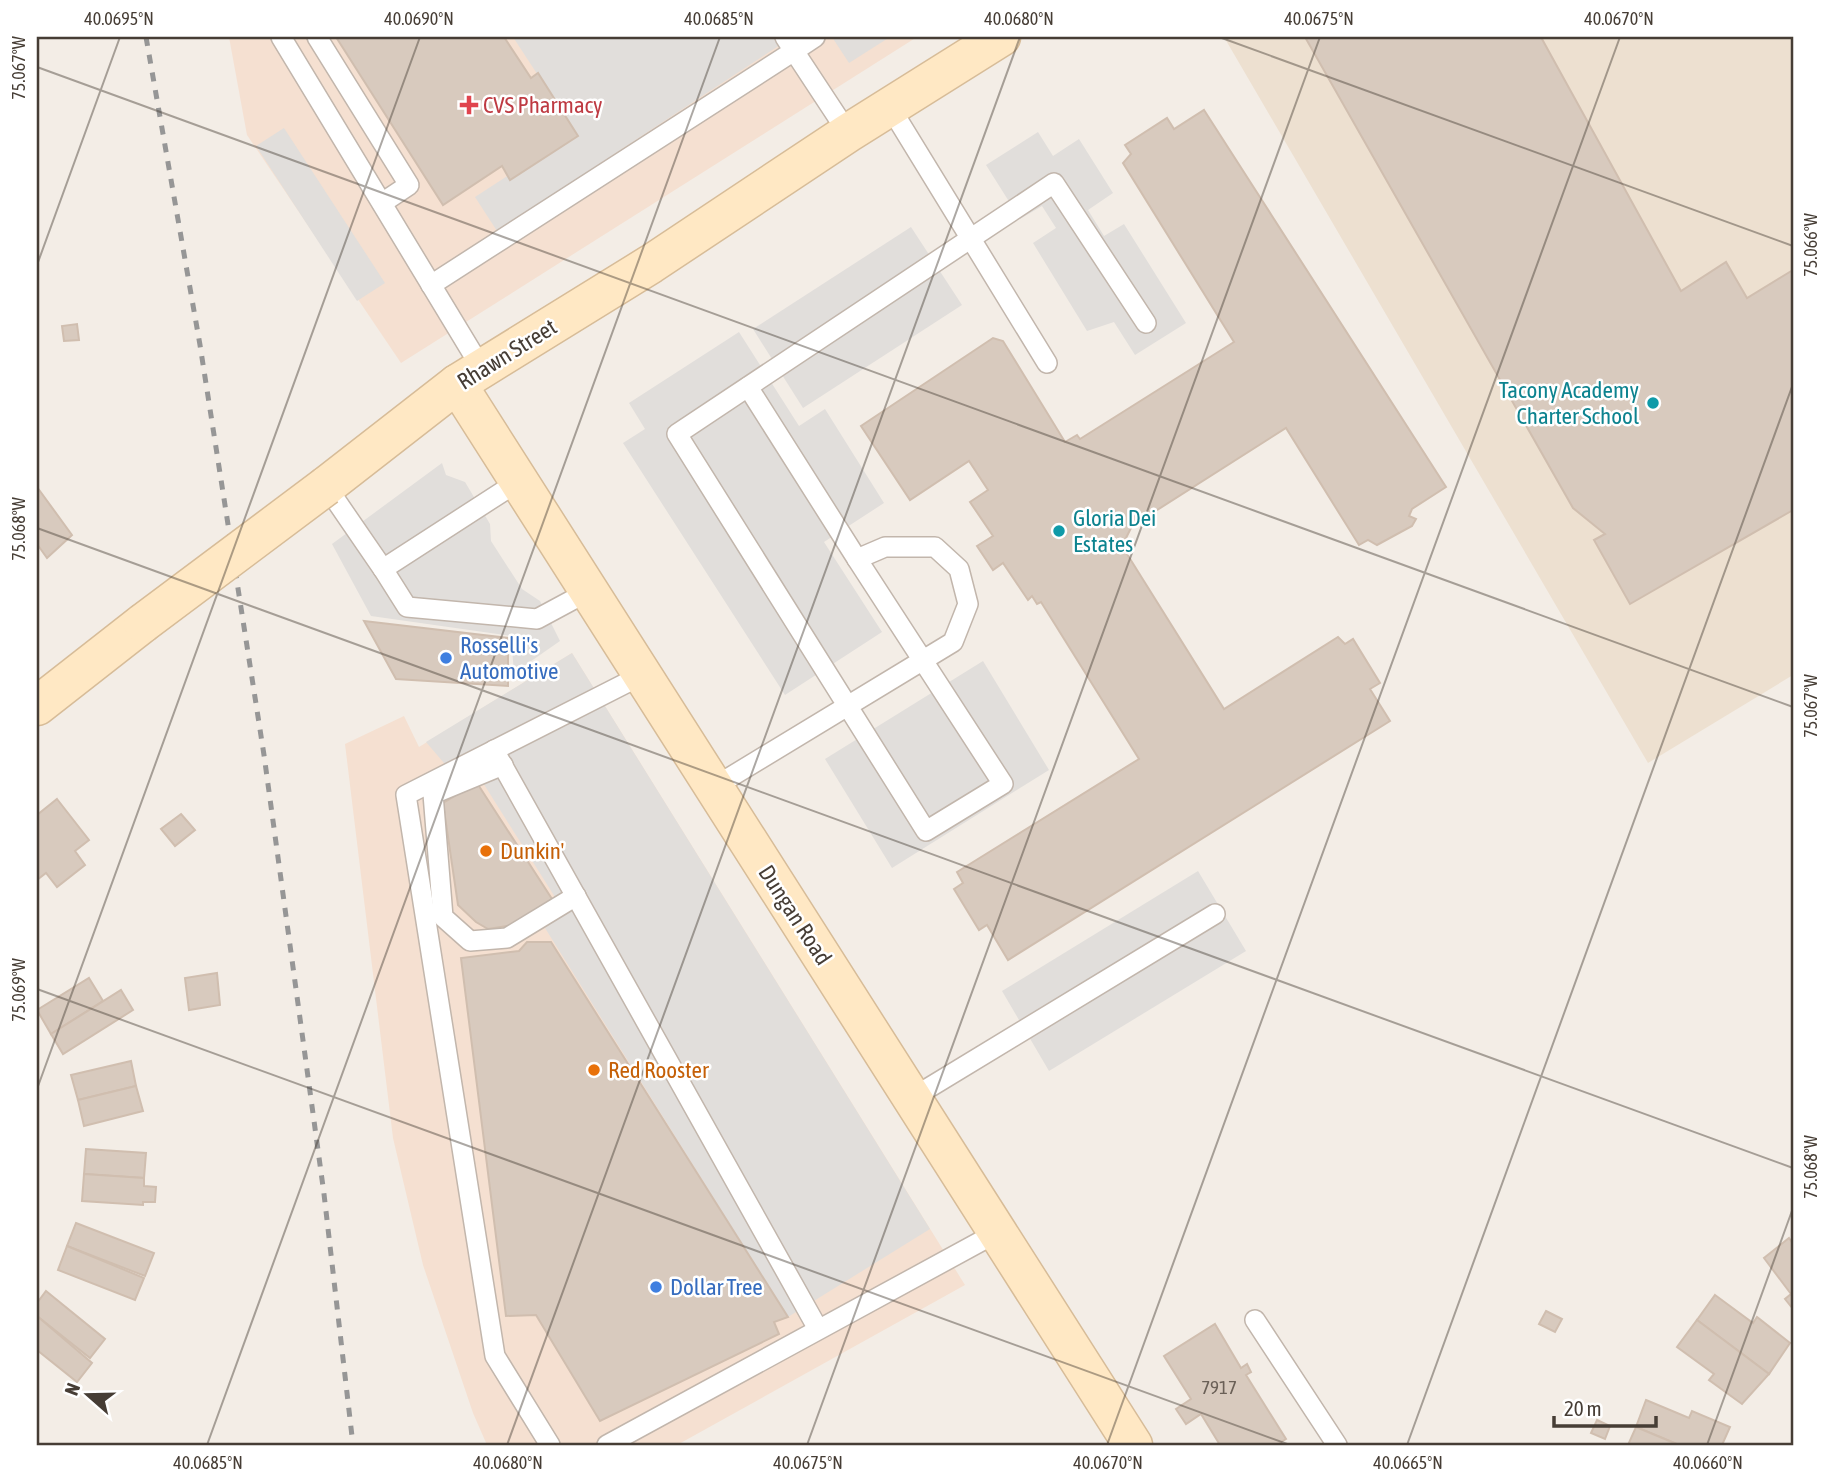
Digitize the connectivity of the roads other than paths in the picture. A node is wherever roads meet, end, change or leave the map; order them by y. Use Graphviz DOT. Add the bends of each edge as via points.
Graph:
graph roads {
  1 [pos="281,37"];
  2 [pos="317,37"];
  3 [pos="815,37"];
  4 [pos="1001,37"];
  5 [pos="789,44"];
  6 [pos="890,107"];
  7 [pos="848,133"];
  8 [pos="382,203"];
  9 [pos="969,238"];
  10 [pos="431,285"];
  11 [pos="1146,323"];
  12 [pos="1047,363"];
  13 [pos="470,377"];
  14 [pos="748,387"];
  15 [pos="519,481"];
  16 [pos="326,486"];
  17 [pos="857,559"];
  18 [pos="383,569"];
  19 [pos="589,591"];
  20 [pos="922,662"];
  21 [pos="642,675"];
  22 [pos="37,706"];
  23 [pos="846,708"];
  24 [pos="498,758"];
  25 [pos="714,787"];
  26 [pos="576,896"];
  27 [pos="1215,914"];
  28 [pos="912,1098"];
  29 [pos="998,1232"];
  30 [pos="1255,1320"];
  31 [pos="818,1329"];
  32 [pos="550,1445"];
  33 [pos="607,1445"];
  34 [pos="1133,1445"];
  35 [pos="1338,1445"];
  1 -- 8 [label="lane"];
  2 -- 8 [label="lane" via="409,185"];
  3 -- 5 [label="lane"];
  4 -- 6 [label="street, Rhawn Street"];
  5 -- 7 [label="lane"];
  5 -- 10 [label="lane"];
  6 -- 7 [label="street, Rhawn Street"];
  6 -- 9 [label="lane"];
  7 -- 13 [label="street, Rhawn Street"];
  8 -- 10 [label="lane"];
  9 -- 11 [label="lane" via="1054,183"];
  9 -- 12 [label="lane"];
  9 -- 14 [label="lane"];
  10 -- 13 [label="lane"];
  13 -- 15 [label="street, Dungan Road"];
  13 -- 16 [label="street, Rhawn Street"];
  14 -- 17 [label="lane"];
  14 -- 23 [label="lane" via="677,434"];
  15 -- 18 [label="lane"];
  15 -- 19 [label="street, Dungan Road"];
  16 -- 18 [label="lane"];
  16 -- 22 [label="street, Rhawn Street, bridge"];
  17 -- 20 [label="lane"];
  17 -- 20 [label="lane" via="885,547 935,547 959,569 968,604 953,642"];
  18 -- 19 [label="lane" via="407,607 537,619"];
  19 -- 21 [label="street, Dungan Road"];
  20 -- 23 [label="lane"];
  20 -- 23 [label="lane" via="1003,784 926,831"];
  21 -- 24 [label="lane"];
  21 -- 25 [label="street, Dungan Road"];
  23 -- 25 [label="lane"];
  24 -- 26 [label="lane"];
  24 -- 26 [label="lane" via="433,794 443,917 470,941 507,938"];
  24 -- 32 [label="lane" via="406,795 495,1356"];
  25 -- 28 [label="street, Dungan Road"];
  26 -- 31 [label="lane"];
  27 -- 28 [label="lane"];
  28 -- 29 [label="street, Dungan Road"];
  29 -- 31 [label="lane"];
  29 -- 34 [label="street, Dungan Road"];
  30 -- 35 [label="lane"];
  31 -- 33 [label="lane"];
}
